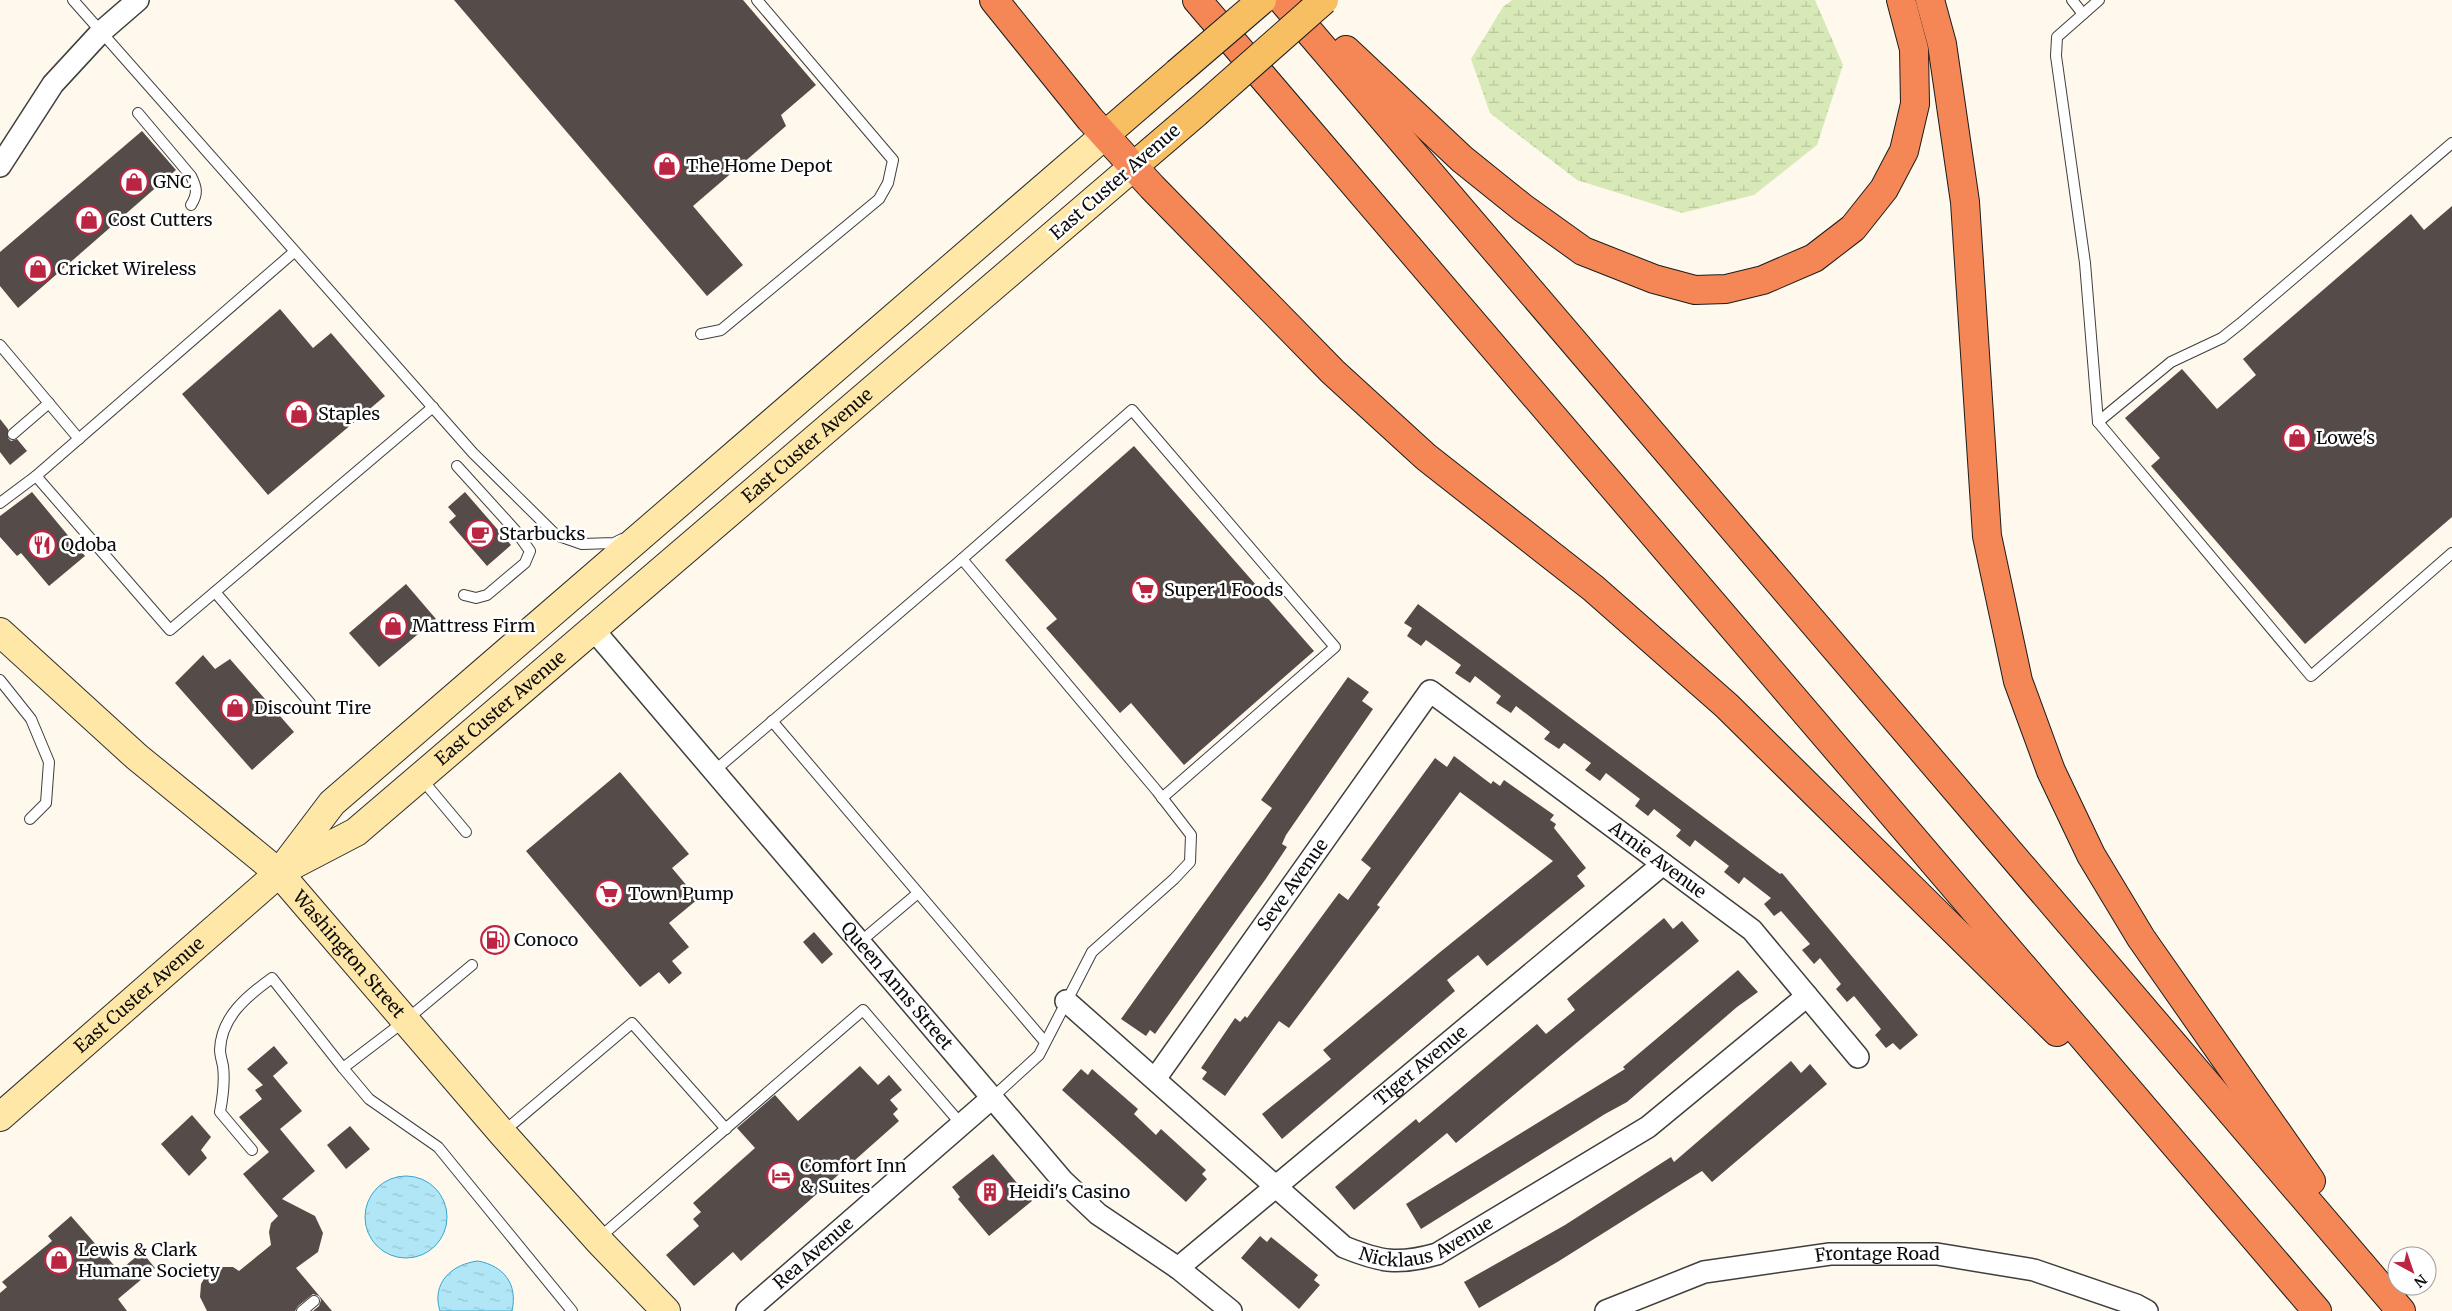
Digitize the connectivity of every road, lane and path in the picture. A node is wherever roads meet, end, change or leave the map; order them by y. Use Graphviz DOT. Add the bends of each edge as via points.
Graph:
graph roads {
  1 [pos="72,0"];
  2 [pos="138,0"];
  3 [pos="757,0"];
  4 [pos="994,0"];
  5 [pos="1197,0"];
  6 [pos="1262,0"];
  7 [pos="1282,0"];
  8 [pos="1296,0"];
  9 [pos="1324,0"];
  10 [pos="1901,0"];
  11 [pos="1930,0"];
  12 [pos="2072,0"];
  13 [pos="2099,0"];
  14 [pos="2083,14"];
  15 [pos="101,32"];
  16 [pos="138,113"];
  17 [pos="1105,135"];
  18 [pos="2452,143"];
  19 [pos="0,166"];
  20 [pos="1134,166"];
  21 [pos="191,205"];
  22 [pos="294,252"];
  23 [pos="701,334"];
  24 [pos="0,345"];
  25 [pos="49,403"];
  26 [pos="433,407"];
  27 [pos="2098,422"];
  28 [pos="13,434"];
  29 [pos="80,438"];
  30 [pos="456,466"];
  31 [pos="36,476"];
  32 [pos="0,503"];
  33 [pos="661,520"];
  34 [pos="2452,553"];
  35 [pos="962,559"];
  36 [pos="215,592"];
  37 [pos="464,595"];
  38 [pos="592,628"];
  39 [pos="0,632"];
  40 [pos="0,680"];
  41 [pos="1430,691"];
  42 [pos="310,703"];
  43 [pos="772,721"];
  44 [pos="713,772"];
  45 [pos="420,777"];
  46 [pos="1162,798"];
  47 [pos="30,819"];
  48 [pos="466,832"];
  49 [pos="1663,864"];
  50 [pos="279,873"];
  51 [pos="918,893"];
  52 [pos="860,942"];
  53 [pos="472,965"];
  54 [pos="1807,996"];
  55 [pos="1066,1001"];
  56 [pos="406,1020"];
  57 [pos="1045,1042"];
  58 [pos="1858,1057"];
  59 [pos="343,1068"];
  60 [pos="1154,1080"];
  61 [pos="993,1097"];
  62 [pos="0,1117"];
  63 [pos="961,1124"];
  64 [pos="726,1129"];
  65 [pos="502,1133"];
  66 [pos="252,1150"];
  67 [pos="1274,1186"];
  68 [pos="2224,1203"];
  69 [pos="598,1240"];
  70 [pos="1178,1268"];
  71 [pos="314,1301"];
  72 [pos="302,1311"];
  73 [pos="572,1311"];
  74 [pos="666,1311"];
  75 [pos="747,1311"];
  76 [pos="1231,1311"];
  77 [pos="1606,1311"];
  78 [pos="2147,1311"];
  79 [pos="2318,1311"];
  80 [pos="2402,1311"];
  1 -- 15 [label="lane"];
  2 -- 15 [label="street"];
  3 -- 23 [label="lane" via="893,160 888,183 879,199 721,330"];
  4 -- 17 [label="highway"];
  5 -- 68 [label="highway"];
  6 -- 17 [label="main road, East Custer Avenue, bridge"];
  7 -- 80 [label="highway"];
  8 -- 10 [label="highway" via="1462,159 1583,252 1654,279 1695,290 1726,289 1763,280 1814,258 1853,228 1884,189 1904,151 1915,104 1914,50"];
  9 -- 20 [label="main road, East Custer Avenue, bridge"];
  11 -- 80 [label="highway" via="1942,44 1965,202 1987,536 2018,681 2051,771 2091,855 2136,930"];
  12 -- 14 [label="lane"];
  13 -- 14 [label="lane"];
  14 -- 27 [label="lane" via="2057,37 2056,56 2085,263"];
  15 -- 19 [label="street" via="53,84"];
  15 -- 22 [label="lane"];
  16 -- 21 [label="lane" via="191,176 196,186 196,197"];
  17 -- 20 [label="highway"];
  17 -- 33 [label="main road, East Custer Avenue"];
  18 -- 27 [label="lane" via="2222,338 2171,362"];
  20 -- 38 [label="main road, East Custer Avenue"];
  20 -- 68 [label="highway" via="1245,283 1426,457 1594,588 1734,712 2031,1006"];
  22 -- 26 [label="lane"];
  22 -- 29 [label="lane"];
  24 -- 25 [label="lane"];
  25 -- 28 [label="lane"];
  25 -- 29 [label="lane"];
  26 -- 33 [label="lane" via="473,452 556,534 582,544 614,544"];
  26 -- 36 [label="lane"];
  27 -- 34 [label="lane" via="2311,676"];
  29 -- 31 [label="lane"];
  30 -- 37 [label="lane" via="530,551 525,563 487,595 476,598"];
  31 -- 32 [label="lane"];
  31 -- 36 [label="lane" via="170,630"];
  33 -- 50 [label="main road, East Custer Avenue" via="332,804"];
  35 -- 43 [label="lane"];
  35 -- 46 [label="lane"];
  35 -- 46 [label="lane" via="1132,410 1335,647"];
  36 -- 42 [label="lane"];
  38 -- 44 [label="street, Queen Anns Street"];
  38 -- 45 [label="main road, East Custer Avenue"];
  39 -- 50 [label="main road, Washington Street" via="137,757"];
  40 -- 47 [label="lane" via="31,719 49,762 46,803"];
  41 -- 49 [label="street, Arnie Avenue"];
  41 -- 60 [label="street, Seve Avenue"];
  43 -- 44 [label="lane"];
  43 -- 51 [label="lane"];
  44 -- 52 [label="street, Queen Anns Street"];
  45 -- 48 [label="lane"];
  45 -- 50 [label="main road, East Custer Avenue" via="356,832"];
  46 -- 55 [label="lane" via="1191,835 1190,862 1092,952"];
  49 -- 54 [label="street, Arnie Avenue" via="1752,930"];
  49 -- 67 [label="street, Tiger Avenue"];
  50 -- 56 [label="main road, Washington Street"];
  50 -- 62 [label="main road, East Custer Avenue"];
  51 -- 52 [label="lane"];
  51 -- 57 [label="lane"];
  52 -- 61 [label="street, Queen Anns Street"];
  53 -- 56 [label="lane"];
  54 -- 58 [label="street, Arnie Avenue"];
  54 -- 67 [label="street, Nicklaus Avenue" via="1648,1127 1437,1254 1411,1261 1375,1260 1344,1247"];
  55 -- 57 [label="lane"];
  55 -- 60 [label="street, Nicklaus Avenue"];
  56 -- 59 [label="lane"];
  56 -- 65 [label="main road, Washington Street"];
  57 -- 61 [label="lane" via="1038,1055"];
  59 -- 66 [label="lane" via="272,978 235,1009 224,1028 220,1051 224,1089 220,1112"];
  59 -- 73 [label="lane" via="369,1099 438,1147"];
  60 -- 67 [label="street, Nicklaus Avenue"];
  61 -- 63 [label="street, Rea Avenue"];
  61 -- 70 [label="street, Queen Anns Street" via="1063,1181 1098,1214"];
  63 -- 64 [label="lane" via="864,1010"];
  63 -- 75 [label="street, Rea Avenue"];
  64 -- 65 [label="lane" via="632,1022"];
  64 -- 69 [label="lane"];
  65 -- 69 [label="main road, Washington Street"];
  67 -- 70 [label="street, Tiger Avenue"];
  68 -- 79 [label="highway"];
  69 -- 74 [label="main road, Washington Street"];
  70 -- 76 [label="street, Queen Anns Street"];
  71 -- 72 [label="lane"];
  77 -- 78 [label="street, Frontage Road" via="1704,1272 1830,1254 1937,1254 2034,1270"];
}
